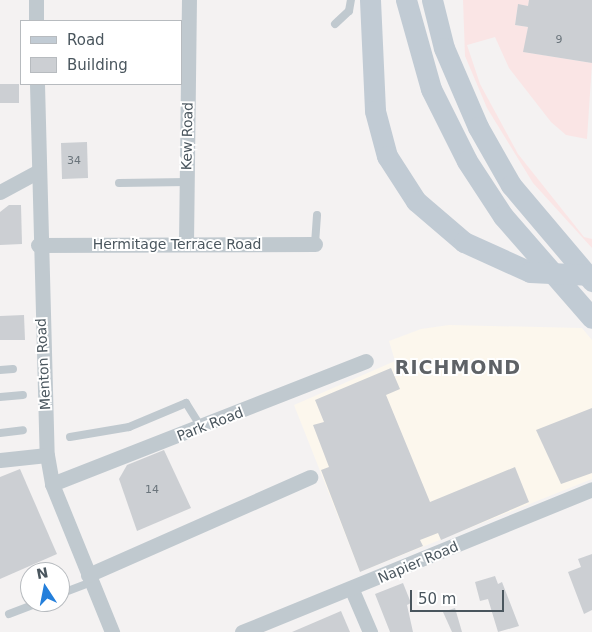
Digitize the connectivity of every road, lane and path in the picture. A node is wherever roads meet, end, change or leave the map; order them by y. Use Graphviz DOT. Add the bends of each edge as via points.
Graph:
graph roads {
  1 [pos="36,0"];
  2 [pos="189,0"];
  3 [pos="351,0"];
  4 [pos="370,0"];
  5 [pos="406,0"];
  6 [pos="432,0"];
  7 [pos="36,20"];
  8 [pos="335,24"];
  9 [pos="37,85"];
  10 [pos="37,172"];
  11 [pos="187,182"];
  12 [pos="119,183"];
  13 [pos="0,192"];
  14 [pos="317,215"];
  15 [pos="186,242"];
  16 [pos="315,244"];
  17 [pos="38,245"];
  18 [pos="592,275"];
  19 [pos="592,281"];
  20 [pos="592,318"];
  21 [pos="366,361"];
  22 [pos="13,369"];
  23 [pos="0,370"];
  24 [pos="23,395"];
  25 [pos="0,397"];
  26 [pos="201,427"];
  27 [pos="23,430"];
  28 [pos="0,433"];
  29 [pos="70,437"];
  30 [pos="47,455"];
  31 [pos="0,460"];
  32 [pos="310,477"];
  33 [pos="52,484"];
  34 [pos="592,489"];
  35 [pos="90,579"];
  36 [pos="70,589"];
  37 [pos="352,590"];
  38 [pos="20,610"];
  39 [pos="9,614"];
  40 [pos="112,632"];
  41 [pos="242,632"];
  42 [pos="370,632"];
  1 -- 7 [label="street"];
  2 -- 11 [label="street, Kew Road"];
  3 -- 8 [label="lane" via="349,11"];
  4 -- 18 [label="main road, bridge" via="375,110 387,156 416,200 464,242 530,272"];
  5 -- 20 [label="main road" via="431,89 470,168 503,216"];
  6 -- 19 [label="main road" via="444,48 478,127 512,185"];
  9 -- 10 [label="street, Menton Road"];
  10 -- 13 [label="street"];
  10 -- 17 [label="street, Menton Road"];
  11 -- 12 [label="lane"];
  11 -- 15 [label="street, Kew Road"];
  14 -- 16 [label="lane"];
  15 -- 16 [label="street, Hermitage Terrace Road"];
  15 -- 17 [label="street, Hermitage Terrace Road"];
  17 -- 30 [label="street, Menton Road"];
  21 -- 26 [label="street, Park Road"];
  22 -- 23 [label="lane"];
  24 -- 25 [label="lane"];
  26 -- 29 [label="lane" via="186,403 128,427"];
  26 -- 33 [label="street, Park Road"];
  27 -- 28 [label="lane"];
  30 -- 31 [label="street"];
  30 -- 33 [label="street, Menton Road"];
  32 -- 35 [label="street"];
  33 -- 35 [label="street, Menton Road"];
  34 -- 37 [label="street, Napier Road"];
  35 -- 36 [label="lane"];
  35 -- 40 [label="street, Menton Road"];
  37 -- 41 [label="street, Napier Road"];
  37 -- 42 [label="street"];
  38 -- 39 [label="lane"];
}
